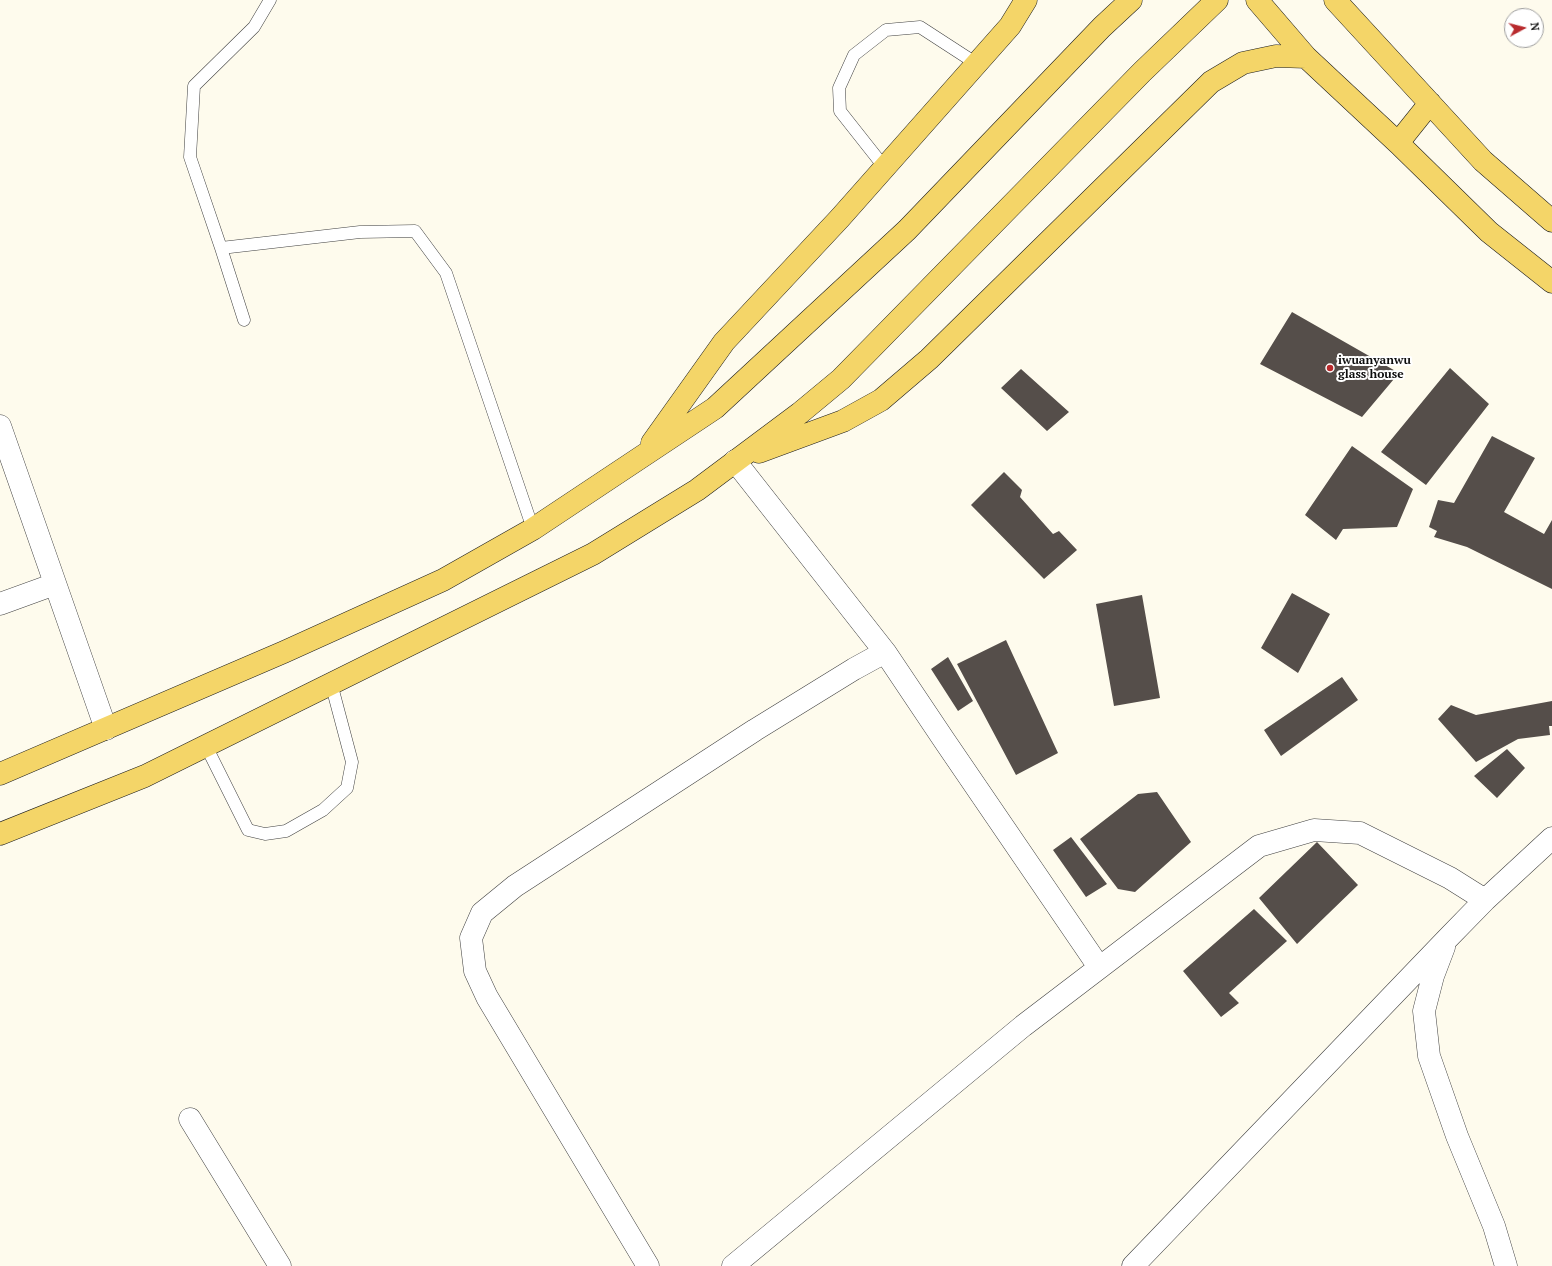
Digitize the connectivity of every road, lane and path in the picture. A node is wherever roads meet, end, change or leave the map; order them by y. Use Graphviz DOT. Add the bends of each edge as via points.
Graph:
graph roads {
  1 [pos="270,0"];
  2 [pos="1026,0"];
  3 [pos="1131,0"];
  4 [pos="1217,0"];
  5 [pos="1257,0"];
  6 [pos="1335,0"];
  7 [pos="1355,0"];
  8 [pos="1360,27"];
  9 [pos="1306,57"];
  10 [pos="977,64"];
  11 [pos="1430,103"];
  12 [pos="1398,143"];
  13 [pos="885,168"];
  14 [pos="1552,221"];
  15 [pos="222,248"];
  16 [pos="1552,282"];
  17 [pos="244,320"];
  18 [pos="0,426"];
  19 [pos="644,454"];
  20 [pos="735,461"];
  21 [pos="533,529"];
  22 [pos="55,584"];
  23 [pos="0,604"];
  24 [pos="885,652"];
  25 [pos="331,683"];
  26 [pos="106,729"];
  27 [pos="206,746"];
  28 [pos="0,774"];
  29 [pos="0,834"];
  30 [pos="1552,838"];
  31 [pos="1485,900"];
  32 [pos="1446,940"];
  33 [pos="1100,967"];
  34 [pos="190,1119"];
  35 [pos="280,1266"];
  36 [pos="648,1266"];
  37 [pos="733,1266"];
  38 [pos="1133,1266"];
  39 [pos="1506,1266"];
  1 -- 15 [label="lane" via="254,27 194,86 190,157"];
  2 -- 10 [label="main road" via="1010,26"];
  3 -- 19 [label="main road" via="907,230 715,408"];
  4 -- 20 [label="main road" via="1142,72 840,379 800,413"];
  5 -- 9 [label="main road"];
  6 -- 8 [label="main road"];
  7 -- 8 [label="main road"];
  8 -- 11 [label="main road"];
  9 -- 12 [label="main road"];
  9 -- 20 [label="main road" via="1276,56 1244,63 1211,82 929,359 881,400 843,421"];
  10 -- 13 [label="main road"];
  10 -- 13 [label="lane" via="920,27 886,30 854,55 839,88 840,111"];
  11 -- 12 [label="main road"];
  11 -- 14 [label="main road" via="1483,161"];
  12 -- 16 [label="main road" via="1489,232"];
  13 -- 19 [label="main road" via="724,342"];
  15 -- 17 [label="lane"];
  15 -- 21 [label="lane" via="360,232 415,230 446,273"];
  18 -- 22 [label="street"];
  19 -- 21 [label="main road"];
  20 -- 24 [label="street"];
  20 -- 25 [label="main road" via="697,490 593,554"];
  21 -- 26 [label="main road" via="443,580"];
  22 -- 23 [label="street"];
  22 -- 26 [label="street"];
  24 -- 33 [label="street"];
  24 -- 36 [label="street" via="755,730 515,886 482,913 471,938 475,971 487,997"];
  25 -- 27 [label="main road"];
  25 -- 27 [label="lane" via="352,762 347,788 323,810 286,831 265,834 248,830"];
  26 -- 28 [label="main road"];
  27 -- 29 [label="main road" via="145,776"];
  30 -- 31 [label="street"];
  31 -- 32 [label="street"];
  31 -- 33 [label="street" via="1450,878 1360,833 1314,830 1259,846"];
  32 -- 38 [label="street"];
  32 -- 39 [label="street" via="1424,1011 1429,1056 1457,1136 1494,1226"];
  33 -- 37 [label="street" via="1023,1026"];
  34 -- 35 [label="street"];
}
